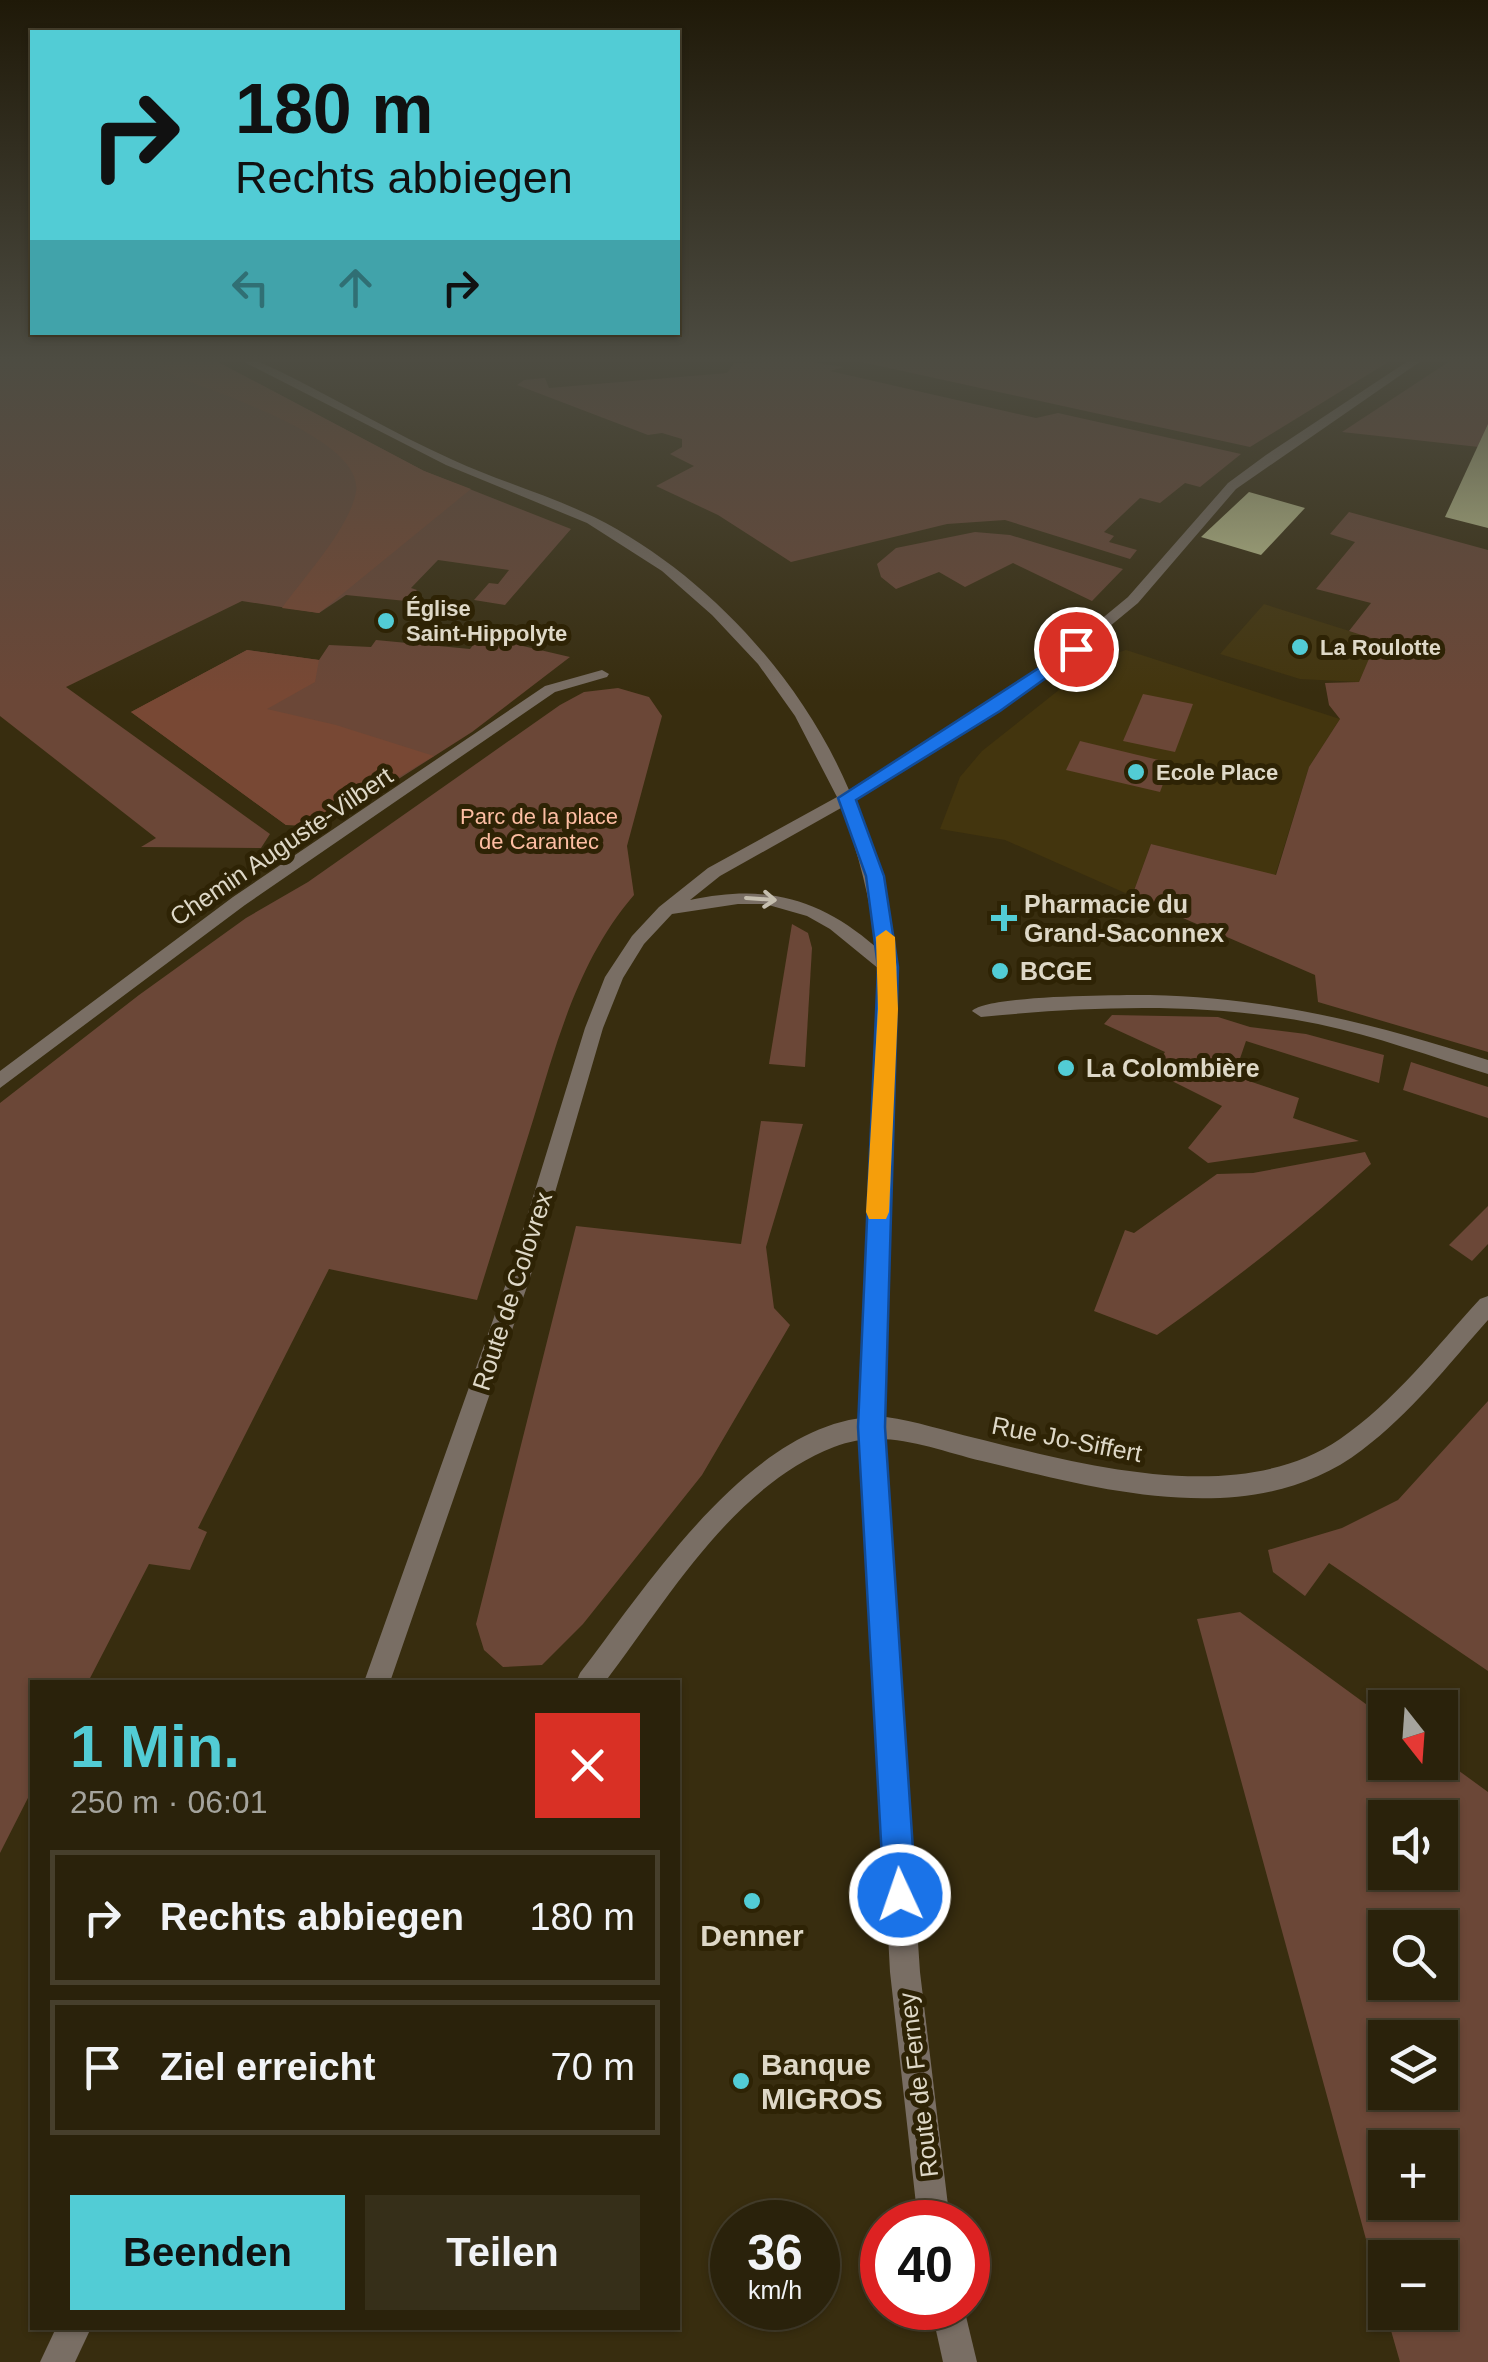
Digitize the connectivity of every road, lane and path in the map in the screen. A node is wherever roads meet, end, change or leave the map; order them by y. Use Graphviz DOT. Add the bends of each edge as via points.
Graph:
graph roads {
  1 [pos="470,471"];
  2 [pos="1251,471"];
  3 [pos="602,674"];
  4 [pos="847,798"];
  5 [pos="665,911"];
  6 [pos="888,967"];
  7 [pos="981,1011"];
  8 [pos="1488,1067"];
  9 [pos="0,1081"];
  10 [pos="1488,1305"];
  11 [pos="872,1427"];
  12 [pos="378,1680"];
  13 [pos="591,1680"];
  14 [pos="931,2200"];
  15 [pos="73,2330"];
  16 [pos="953,2330"];
  17 [pos="57,2362"];
  18 [pos="960,2362"];
  1 -- 4 [label="street, Route de Ferney" via="606,529 717,612 762,660 828,757"];
  2 -- 4 [label="street, Route de Colovrex" via="1133,600 1048,672"];
  3 -- 9 [label="street, Chemin Auguste-Vilbert" via="550,690 239,901"];
  4 -- 5 [label="street, Route de Colovrex" via="714,872"];
  4 -- 6 [label="street, Route de Ferney" via="875,876"];
  5 -- 6 [label="street, one-way" via="742,897 790,901 853,934"];
  5 -- 12 [label="street, Route de Colovrex" via="614,976 594,1028 520,1278"];
  6 -- 11 [label="street, Route de Ferney"];
  7 -- 8 [label="street" via="1164,1001 1253,1008 1318,1018"];
  10 -- 11 [label="street, Rue Jo-Siffert" via="1332,1458 1279,1478 1227,1485 1138,1483"];
  11 -- 13 [label="street" via="821,1442 761,1474"];
  11 -- 14 [label="street, Route de Ferney" via="904,1972"];
  15 -- 17 [label="street"];
  16 -- 18 [label="street"];
}
